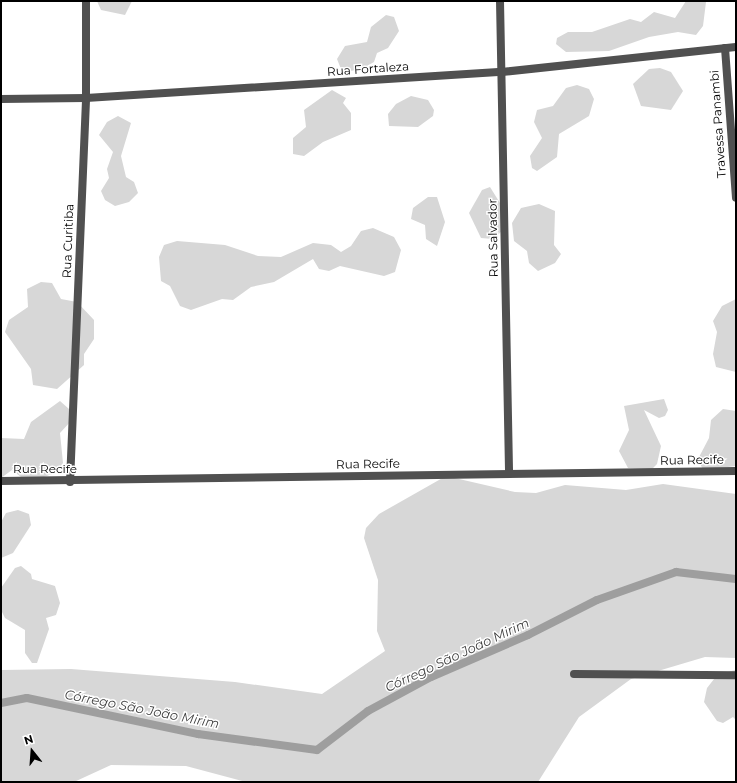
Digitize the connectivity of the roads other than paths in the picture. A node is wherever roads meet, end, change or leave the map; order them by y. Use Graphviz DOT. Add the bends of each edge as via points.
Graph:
graph roads {
  1 [pos="86,1"];
  2 [pos="500,1"];
  3 [pos="736,46"];
  4 [pos="725,48"];
  5 [pos="502,72"];
  6 [pos="86,98"];
  7 [pos="1,99"];
  8 [pos="736,198"];
  9 [pos="736,471"];
  10 [pos="509,474"];
  11 [pos="1,481"];
  12 [pos="70,482"];
  13 [pos="574,674"];
  14 [pos="736,675"];
  1 -- 6 [label="street, Rua Curitiba"];
  2 -- 5 [label="street, Rua Salvador"];
  3 -- 4 [label="street, Rua Fortaleza"];
  4 -- 5 [label="street, Rua Fortaleza"];
  4 -- 8 [label="street, Travessa Panambi"];
  5 -- 6 [label="street, Rua Fortaleza"];
  5 -- 10 [label="street, Rua Salvador"];
  6 -- 7 [label="street, Rua Fortaleza"];
  6 -- 12 [label="street, Rua Curitiba"];
  9 -- 10 [label="street, Rua Recife"];
  10 -- 12 [label="street, Rua Recife"];
  11 -- 12 [label="street, Rua Recife"];
  13 -- 14 [label="street"];
}
